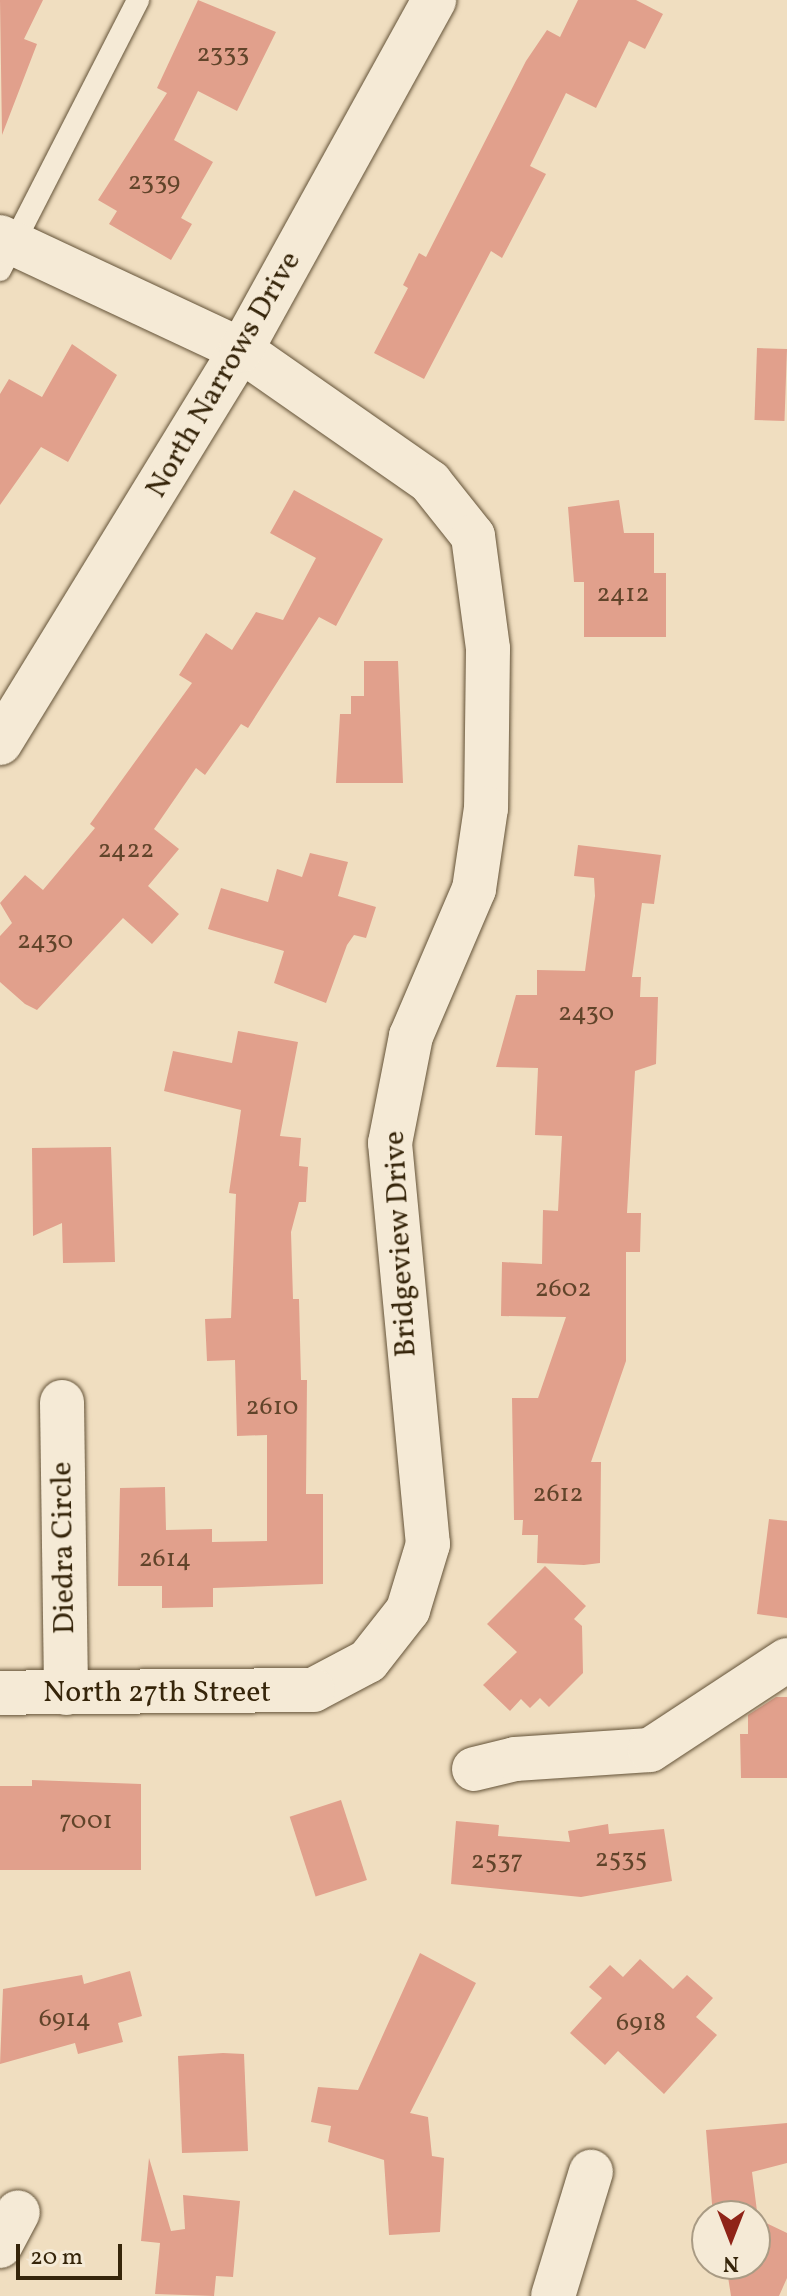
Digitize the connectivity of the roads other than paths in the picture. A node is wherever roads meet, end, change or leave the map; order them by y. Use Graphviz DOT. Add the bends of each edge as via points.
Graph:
graph roads {
  1 [pos="138,0"];
  2 [pos="434,0"];
  3 [pos="5,250"];
  4 [pos="241,350"];
  5 [pos="0,743"];
  6 [pos="62,1402"];
  7 [pos="787,1660"];
  8 [pos="313,1690"];
  9 [pos="0,1693"];
  10 [pos="66,1693"];
  11 [pos="474,1769"];
  12 [pos="591,2172"];
  13 [pos="553,2296"];
  1 -- 3 [label="lane"];
  2 -- 4 [label="street, North Narrows Drive"];
  3 -- 4 [label="street, Bridgeview Drive"];
  4 -- 5 [label="street, North Narrows Drive"];
  4 -- 8 [label="street, Bridgeview Drive" via="430,482 473,536 487,620 486,808 474,889 411,1036 390,1143 428,1544 408,1610 389,1640 368,1661"];
  6 -- 10 [label="street, Diedra Circle"];
  7 -- 11 [label="street" via="650,1750 515,1759"];
  8 -- 10 [label="street, North 27th Street"];
  9 -- 10 [label="street, North 27th Street"];
  12 -- 13 [label="street"];
}
